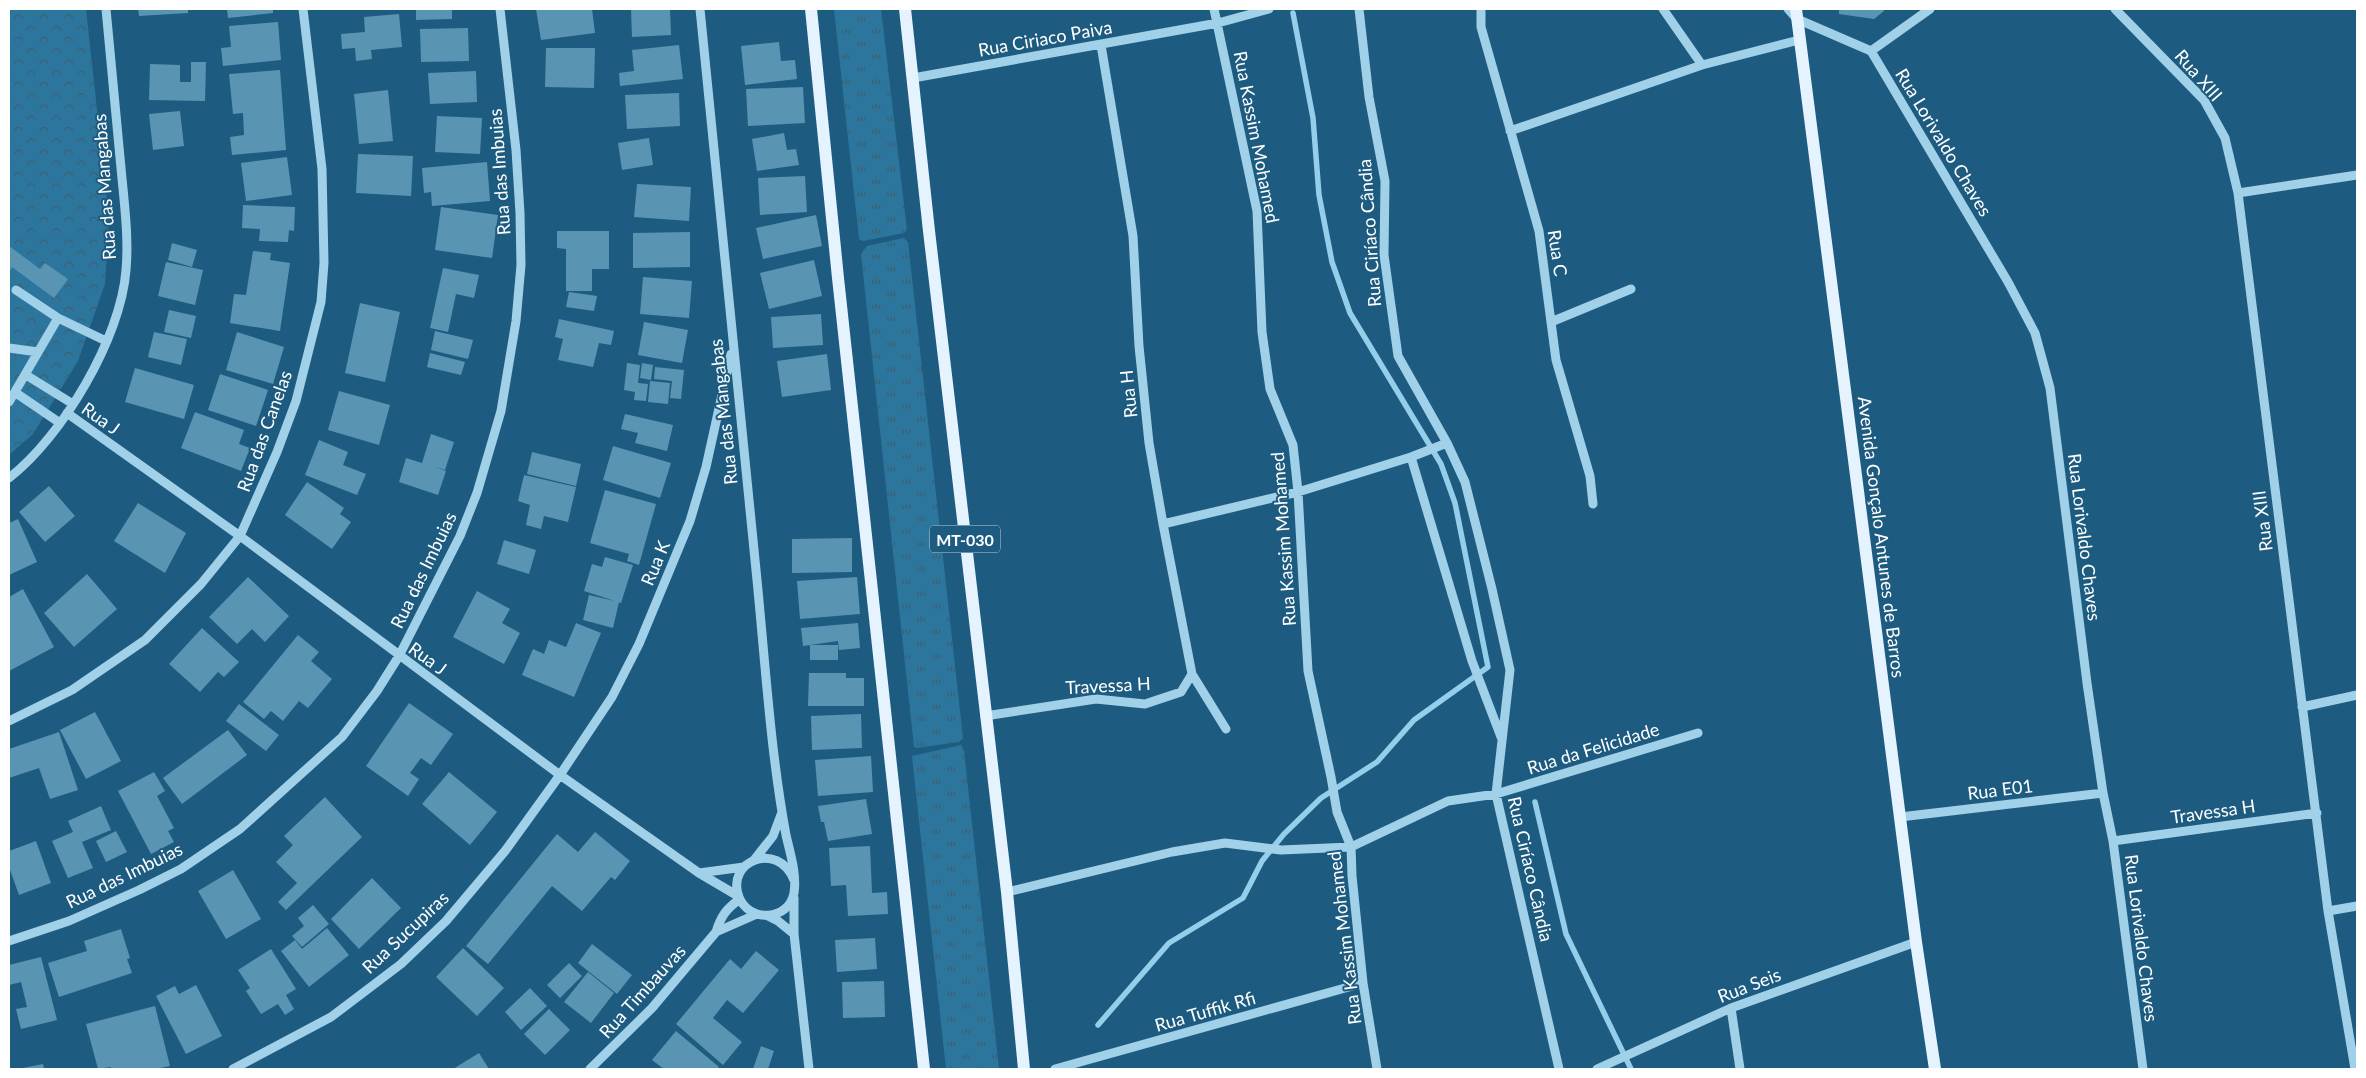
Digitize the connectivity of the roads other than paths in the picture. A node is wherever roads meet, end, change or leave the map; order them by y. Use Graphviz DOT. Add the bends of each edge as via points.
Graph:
graph roads {
  1 [pos="106,9"];
  2 [pos="303,9"];
  3 [pos="500,9"];
  4 [pos="700,9"];
  5 [pos="811,9"];
  6 [pos="905,9"];
  7 [pos="1214,9"];
  8 [pos="1269,9"];
  9 [pos="1360,9"];
  10 [pos="1481,9"];
  11 [pos="1663,9"];
  12 [pos="1788,9"];
  13 [pos="1930,9"];
  14 [pos="2115,9"];
  15 [pos="1796,14"];
  16 [pos="1218,23"];
  17 [pos="1799,40"];
  18 [pos="1101,45"];
  19 [pos="1871,51"];
  20 [pos="1702,65"];
  21 [pos="914,78"];
  22 [pos="1510,131"];
  23 [pos="2357,175"];
  24 [pos="2238,193"];
  25 [pos="1631,289"];
  26 [pos="16,290"];
  27 [pos="58,318"];
  28 [pos="1551,322"];
  29 [pos="106,341"];
  30 [pos="733,346"];
  31 [pos="9,348"];
  32 [pos="38,352"];
  33 [pos="26,375"];
  34 [pos="16,393"];
  35 [pos="9,402"];
  36 [pos="73,404"];
  37 [pos="67,414"];
  38 [pos="60,423"];
  39 [pos="1446,443"];
  40 [pos="1411,457"];
  41 [pos="9,478"];
  42 [pos="1298,492"];
  43 [pos="1593,504"];
  44 [pos="1163,524"];
  45 [pos="240,536"];
  46 [pos="399,656"];
  47 [pos="1192,674"];
  48 [pos="2357,696"];
  49 [pos="2302,707"];
  50 [pos="985,716"];
  51 [pos="9,721"];
  52 [pos="1226,729"];
  53 [pos="1698,732"];
  54 [pos="1501,739"];
  55 [pos="560,775"];
  56 [pos="2103,793"];
  57 [pos="1496,794"];
  58 [pos="782,812"];
  59 [pos="2317,813"];
  60 [pos="1900,817"];
  61 [pos="2113,841"];
  62 [pos="1351,847"];
  63 [pos="754,860"];
  64 [pos="744,867"];
  65 [pos="699,873"];
  66 [pos="794,880"];
  67 [pos="1007,892"];
  68 [pos="794,895"];
  69 [pos="739,898"];
  70 [pos="2357,906"];
  71 [pos="2328,911"];
  72 [pos="757,914"];
  73 [pos="768,916"];
  74 [pos="716,932"];
  75 [pos="794,934"];
  76 [pos="9,941"];
  77 [pos="1916,942"];
  78 [pos="1363,984"];
  79 [pos="1731,1008"];
  80 [pos="233,1069"];
  81 [pos="590,1069"];
  82 [pos="809,1069"];
  83 [pos="924,1069"];
  84 [pos="1024,1069"];
  85 [pos="1055,1069"];
  86 [pos="1377,1069"];
  87 [pos="1559,1069"];
  88 [pos="1597,1069"];
  89 [pos="1740,1069"];
  90 [pos="1935,1069"];
  91 [pos="2143,1069"];
  92 [pos="2354,1069"];
  1 -- 29 [label="street, Rua das Mangabas" via="125,220 126,271 118,311"];
  2 -- 45 [label="street, Rua das Canelas" via="322,169 324,263 320,302 296,401"];
  3 -- 46 [label="street, Rua das Imbuias" via="520,213 521,265 516,321 501,411 477,493 460,536"];
  4 -- 30 [label="street, Rua das Mangabas"];
  5 -- 83 [label="main road"];
  6 -- 21 [label="main road, MT-030"];
  7 -- 16 [label="street, Rua Kassim Mohamed"];
  8 -- 16 [label="street, Rua Ciriaco Paiva"];
  9 -- 39 [label="street, Rua Ciríaco Cândia" via="1369,97 1385,181 1384,255 1398,356"];
  10 -- 22 [label="street, Rua C" via="1481,27"];
  11 -- 20 [label="street"];
  12 -- 15 [label="street"];
  13 -- 19 [label="street"];
  14 -- 24 [label="street, Rua XIII" via="2204,100 2225,138"];
  15 -- 17 [label="main road, Avenida Gonçalo Antunes de Barros"];
  15 -- 19 [label="street"];
  16 -- 18 [label="street, Rua Ciriaco Paiva"];
  16 -- 42 [label="street, Rua Kassim Mohamed" via="1257,211 1262,332 1270,389 1293,445"];
  17 -- 20 [label="street"];
  17 -- 60 [label="main road, Avenida Gonçalo Antunes de Barros"];
  18 -- 21 [label="street, Rua Ciriaco Paiva"];
  18 -- 44 [label="street, Rua H" via="1133,236 1149,443"];
  19 -- 56 [label="street, Rua Lorivaldo Chaves" via="2035,333 2050,388"];
  20 -- 22 [label="street"];
  21 -- 50 [label="main road, MT-030"];
  22 -- 28 [label="street, Rua C" via="1539,231"];
  23 -- 24 [label="street"];
  24 -- 49 [label="street, Rua XIII"];
  25 -- 28 [label="street"];
  26 -- 27 [label="street"];
  27 -- 29 [label="street"];
  27 -- 32 [label="street"];
  28 -- 43 [label="street, Rua C" via="1556,360 1590,476"];
  29 -- 36 [label="street, Rua das Mangabas"];
  30 -- 55 [label="street, Rua K" via="706,467 690,521 630,661 612,696"];
  30 -- 58 [label="street, Rua das Mangabas"];
  31 -- 32 [label="street"];
  32 -- 33 [label="street"];
  33 -- 34 [label="street"];
  33 -- 36 [label="street"];
  34 -- 35 [label="street"];
  34 -- 38 [label="street"];
  36 -- 37 [label="street, Rua das Mangabas"];
  37 -- 38 [label="street, Rua das Mangabas"];
  37 -- 45 [label="street, Rua J"];
  38 -- 41 [label="street, Rua das Mangabas"];
  39 -- 40 [label="street"];
  39 -- 54 [label="street, Rua Ciríaco Cândia" via="1465,482 1510,670"];
  40 -- 42 [label="street"];
  40 -- 54 [label="street" via="1472,661"];
  42 -- 44 [label="street"];
  42 -- 62 [label="street, Rua Kassim Mohamed" via="1308,671 1336,812"];
  44 -- 47 [label="street, Rua H"];
  45 -- 46 [label="street, Rua J"];
  45 -- 51 [label="street, Rua das Canelas" via="201,584 145,640 72,690"];
  46 -- 55 [label="street, Rua J"];
  46 -- 76 [label="street, Rua das Imbuias" via="342,737 240,829 182,869 139,890 69,921"];
  47 -- 50 [label="street, Travessa H" via="1181,692 1145,704 1096,700"];
  47 -- 52 [label="street, Rua H"];
  48 -- 49 [label="street"];
  49 -- 59 [label="street, Rua XIII"];
  50 -- 67 [label="main road, MT-030"];
  53 -- 57 [label="street, Rua da Felicidade"];
  54 -- 57 [label="street, Rua Ciríaco Cândia"];
  55 -- 65 [label="street, Rua J"];
  55 -- 80 [label="street, Rua Sucupiras" via="505,851 446,921 400,964 331,1017"];
  56 -- 60 [label="street, Rua E01"];
  56 -- 61 [label="street, Rua Lorivaldo Chaves"];
  57 -- 62 [label="street, Rua da Felicidade" via="1448,801"];
  57 -- 87 [label="street, Rua Ciríaco Cândia"];
  58 -- 63 [label="street" via="773,836"];
  58 -- 66 [label="street, Rua das Mangabas"];
  59 -- 61 [label="street, Travessa H"];
  59 -- 71 [label="street, Rua XIII"];
  60 -- 77 [label="main road, Avenida Gonçalo Antunes de Barros"];
  61 -- 91 [label="street, Rua Lorivaldo Chaves"];
  62 -- 67 [label="street" via="1281,850 1225,843 1172,852"];
  62 -- 78 [label="street, Rua Kassim Mohamed"];
  63 -- 64 [label="street"];
  63 -- 66 [label="street" via="774,858 784,863"];
  64 -- 65 [label="street"];
  64 -- 69 [label="street" via="736,886"];
  65 -- 69 [label="street, Rua J"];
  66 -- 68 [label="street"];
  67 -- 84 [label="main road, MT-030"];
  68 -- 73 [label="street" via="779,913"];
  68 -- 75 [label="street"];
  69 -- 72 [label="street" via="747,909"];
  69 -- 74 [label="street" via="720,917"];
  70 -- 71 [label="street"];
  71 -- 92 [label="street, Rua XIII"];
  72 -- 73 [label="street"];
  72 -- 74 [label="street"];
  73 -- 75 [label="street"];
  74 -- 81 [label="street, Rua Timbauvas" via="652,1008"];
  75 -- 82 [label="street"];
  77 -- 79 [label="street, Rua Seis"];
  77 -- 90 [label="main road, Avenida Gonçalo Antunes de Barros"];
  78 -- 85 [label="street, Rua Tuffik Rfi"];
  78 -- 86 [label="street, Rua Kassim Mohamed"];
  79 -- 88 [label="street, Rua Seis"];
  79 -- 89 [label="street"];
}
